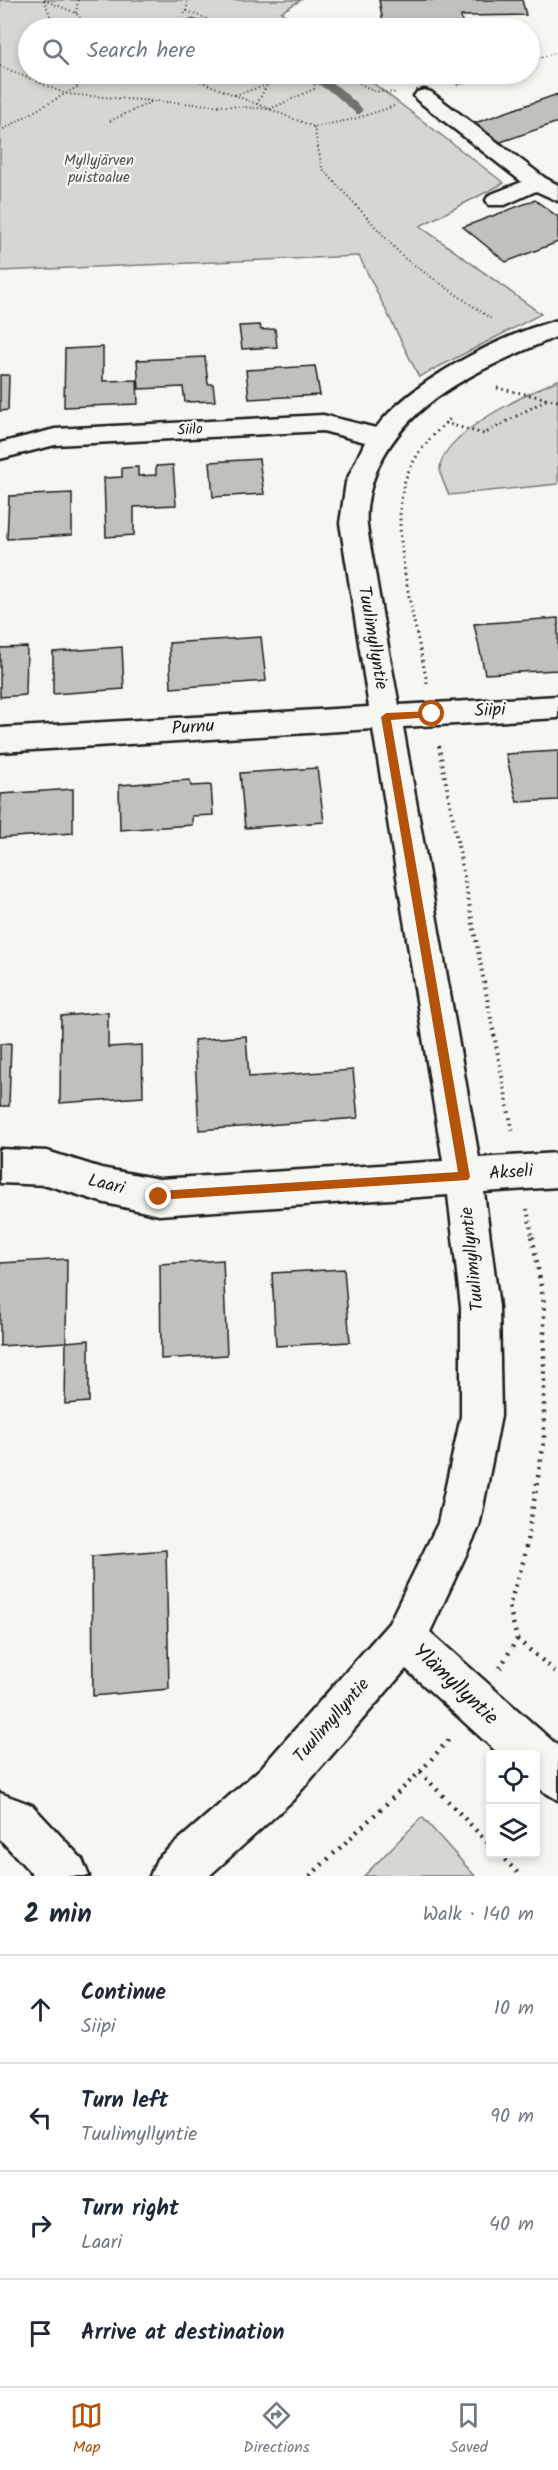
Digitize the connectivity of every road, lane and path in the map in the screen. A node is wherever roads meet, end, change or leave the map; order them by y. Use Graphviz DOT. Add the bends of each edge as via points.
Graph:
graph roads {
  1 [pos="44,0"];
  2 [pos="78,0"];
  3 [pos="187,0"];
  4 [pos="187,11"];
  5 [pos="76,13"];
  6 [pos="51,18"];
  7 [pos="80,18"];
  8 [pos="182,18"];
  9 [pos="204,18"];
  10 [pos="558,52"];
  11 [pos="540,58"];
  12 [pos="0,66"];
  13 [pos="18,74"];
  14 [pos="42,84"];
  15 [pos="83,84"];
  16 [pos="208,84"];
  17 [pos="315,84"];
  18 [pos="361,84"];
  19 [pos="267,85"];
  20 [pos="66,94"];
  21 [pos="234,95"];
  22 [pos="424,96"];
  23 [pos="152,101"];
  24 [pos="256,104"];
  25 [pos="270,109"];
  26 [pos="110,121"];
  27 [pos="0,131"];
  28 [pos="537,183"];
  29 [pos="558,194"];
  30 [pos="497,200"];
  31 [pos="558,327"];
  32 [pos="524,341"];
  33 [pos="506,383"];
  34 [pos="549,398"];
  35 [pos="558,401"];
  36 [pos="460,411"];
  37 [pos="445,423"];
  38 [pos="380,437"];
  39 [pos="0,451"];
  40 [pos="558,707"];
  41 [pos="432,714"];
  42 [pos="386,717"];
  43 [pos="0,740"];
  44 [pos="0,1166"];
  45 [pos="558,1170"];
  46 [pos="520,1173"];
  47 [pos="464,1177"];
  48 [pos="404,1638"];
  49 [pos="517,1639"];
  50 [pos="558,1674"];
  51 [pos="478,1707"];
  52 [pos="526,1750"];
  53 [pos="540,1761"];
  54 [pos="558,1777"];
  55 [pos="0,1816"];
  56 [pos="486,1841"];
  57 [pos="503,1858"];
  58 [pos="65,1876"];
  59 [pos="174,1876"];
  60 [pos="310,1876"];
  61 [pos="521,1876"];
  1 -- 5 [label="path"];
  1 -- 6 [label="path"];
  2 -- 5 [label="path"];
  3 -- 4 [label="path"];
  4 -- 8 [label="path"];
  4 -- 9 [label="path"];
  5 -- 7 [label="path"];
  10 -- 11 [label="path"];
  12 -- 13 [label="path"];
  14 -- 20 [label="path"];
  15 -- 20 [label="path"];
  16 -- 21 [label="path"];
  17 -- 25 [label="path" via="314,89"];
  18 -- 22 [label="path" via="373,91"];
  19 -- 21 [label="path"];
  19 -- 24 [label="path"];
  20 -- 23 [label="path"];
  20 -- 27 [label="path"];
  21 -- 24 [label="path"];
  22 -- 28 [label="street"];
  23 -- 25 [label="path"];
  23 -- 26 [label="path"];
  24 -- 25 [label="path"];
  25 -- 32 [label="path" via="314,127 322,168 404,258"];
  28 -- 29 [label="street"];
  28 -- 30 [label="street"];
  31 -- 32 [label="street, Tuulimyllyntie"];
  32 -- 38 [label="street, Tuulimyllyntie" via="462,369 415,401"];
  33 -- 34 [label="path" via="495,388"];
  34 -- 35 [label="path"];
  34 -- 37 [label="path" via="484,434"];
  36 -- 37 [label="path"];
  37 -- 41 [label="path" via="420,450 404,486 400,526"];
  38 -- 39 [label="street, Siilo" via="323,423 55,437"];
  38 -- 42 [label="street, Tuulimyllyntie" via="361,478 353,523"];
  40 -- 41 [label="street, Siipi"];
  41 -- 42 [label="street, Siipi"];
  41 -- 46 [label="path"];
  42 -- 43 [label="street, Purnu"];
  42 -- 47 [label="street, Tuulimyllyntie"];
  44 -- 47 [label="street, Laari" via="47,1168 159,1197"];
  45 -- 46 [label="street, Akseli"];
  46 -- 47 [label="street, Akseli"];
  46 -- 49 [label="path" via="544,1303 544,1442 524,1559 509,1606"];
  47 -- 48 [label="street, Tuulimyllyntie" via="480,1307 481,1416 458,1527"];
  48 -- 51 [label="street, Ylämyllyntie"];
  48 -- 59 [label="street, Tuulimyllyntie" via="276,1785"];
  49 -- 50 [label="path"];
  49 -- 51 [label="path"];
  51 -- 52 [label="street, Ylämyllyntie"];
  53 -- 54 [label="street"];
  55 -- 58 [label="street" via="16,1821"];
  56 -- 60 [label="path" via="420,1772"];
  57 -- 61 [label="path"];
}
